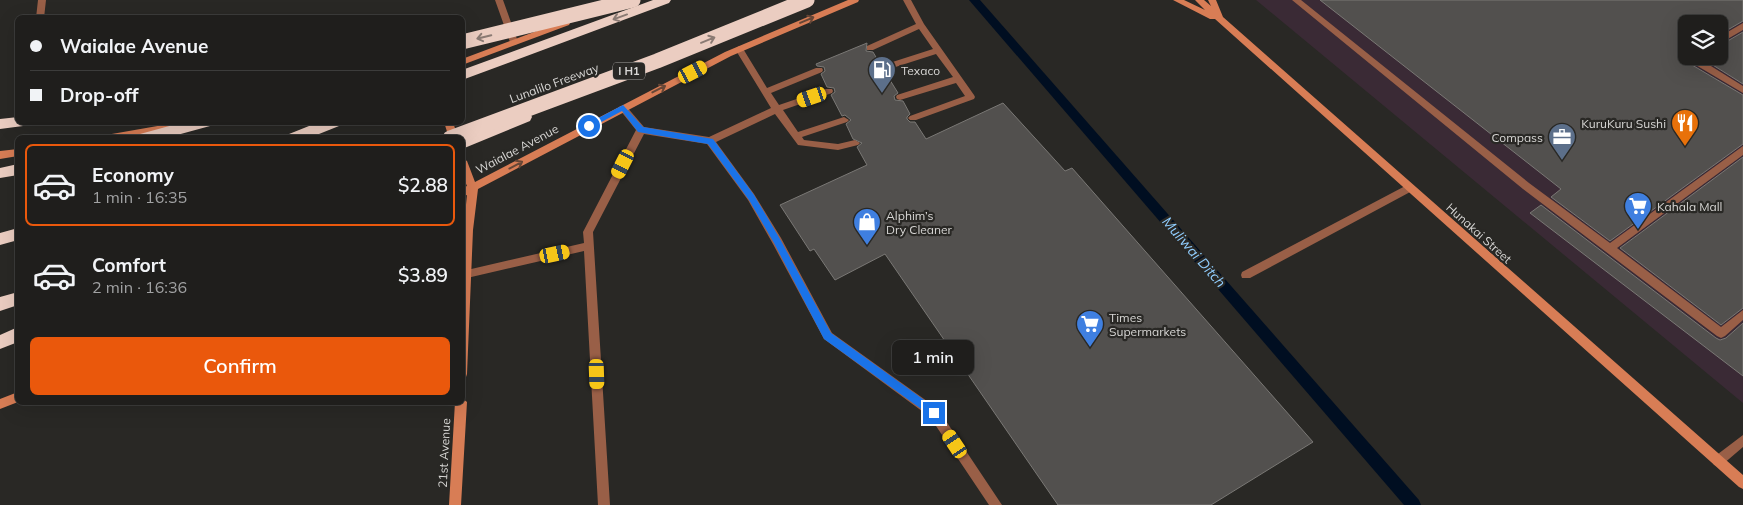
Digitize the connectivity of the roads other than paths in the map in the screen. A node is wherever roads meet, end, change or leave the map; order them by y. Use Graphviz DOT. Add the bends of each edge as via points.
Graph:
graph roads {
  1 [pos="42,0"];
  2 [pos="499,0"];
  3 [pos="625,0"];
  4 [pos="634,0"];
  5 [pos="665,0"];
  6 [pos="807,0"];
  7 [pos="855,0"];
  8 [pos="907,0"];
  9 [pos="1177,0"];
  10 [pos="1199,0"];
  11 [pos="1212,0"];
  12 [pos="1296,0"];
  13 [pos="40,15"];
  14 [pos="1223,22"];
  15 [pos="921,25"];
  16 [pos="1743,26"];
  17 [pos="1728,36"];
  18 [pos="465,41"];
  19 [pos="514,42"];
  20 [pos="870,48"];
  21 [pos="739,49"];
  22 [pos="938,50"];
  23 [pos="465,61"];
  24 [pos="657,61"];
  25 [pos="1702,65"];
  26 [pos="883,68"];
  27 [pos="819,70"];
  28 [pos="465,74"];
  29 [pos="958,79"];
  30 [pos="1743,90"];
  31 [pos="829,91"];
  32 [pos="765,92"];
  33 [pos="900,97"];
  34 [pos="623,108"];
  35 [pos="777,109"];
  36 [pos="913,118"];
  37 [pos="844,120"];
  38 [pos="15,122"];
  39 [pos="0,124"];
  40 [pos="182,125"];
  41 [pos="194,125"];
  42 [pos="326,125"];
  43 [pos="641,130"];
  44 [pos="124,135"];
  45 [pos="156,135"];
  46 [pos="302,135"];
  47 [pos="458,135"];
  48 [pos="796,136"];
  49 [pos="710,141"];
  50 [pos="465,143"];
  51 [pos="855,143"];
  52 [pos="1743,150"];
  53 [pos="15,152"];
  54 [pos="0,155"];
  55 [pos="465,168"];
  56 [pos="15,170"];
  57 [pos="0,173"];
  58 [pos="473,188"];
  59 [pos="1409,188"];
  60 [pos="465,192"];
  61 [pos="15,235"];
  62 [pos="0,239"];
  63 [pos="590,246"];
  64 [pos="1610,248"];
  65 [pos="467,274"];
  66 [pos="1246,275"];
  67 [pos="15,299"];
  68 [pos="0,304"];
  69 [pos="465,312"];
  70 [pos="1743,314"];
  71 [pos="15,335"];
  72 [pos="0,342"];
  73 [pos="15,398"];
  74 [pos="0,404"];
  75 [pos="461,405"];
  76 [pos="1743,440"];
  77 [pos="1718,461"];
  78 [pos="1743,483"];
  79 [pos="455,505"];
  80 [pos="604,505"];
  81 [pos="996,505"];
  1 -- 13 [label="lane"];
  2 -- 19 [label="lane"];
  3 -- 19 [label="street"];
  4 -- 18 [label="highway, one-way, bridge"];
  5 -- 28 [label="highway, one-way"];
  24 -- 6 [label="highway, Lunalilo Freeway / I H1, one-way, bridge"];
  21 -- 7 [label="street, Waialae Avenue, one-way"];
  8 -- 15 [label="lane"];
  9 -- 14 [label="street"];
  10 -- 14 [label="street, Hunakai Street"];
  11 -- 14 [label="street"];
  12 -- 64 [label="lane" via="1526,186"];
  14 -- 59 [label="street, Hunakai Street"];
  15 -- 20 [label="lane"];
  15 -- 22 [label="lane"];
  16 -- 17 [label="lane"];
  19 -- 23 [label="street"];
  21 -- 32 [label="lane"];
  34 -- 21 [label="street, Waialae Avenue, one-way"];
  22 -- 26 [label="lane"];
  22 -- 29 [label="lane"];
  24 -- 47 [label="highway, Lunalilo Freeway / I H1, bridge"];
  24 -- 50 [label="highway, bridge"];
  25 -- 30 [label="lane"];
  27 -- 32 [label="lane"];
  29 -- 33 [label="lane"];
  29 -- 36 [label="lane" via="971,97"];
  31 -- 35 [label="lane"];
  32 -- 35 [label="lane"];
  34 -- 43 [label="lane"];
  58 -- 34 [label="street, Waialae Avenue, one-way"];
  35 -- 48 [label="lane"];
  35 -- 49 [label="lane"];
  37 -- 48 [label="lane"];
  38 -- 39 [label="highway"];
  40 -- 44 [label="street"];
  41 -- 45 [label="highway"];
  42 -- 46 [label="highway"];
  43 -- 49 [label="lane"];
  43 -- 63 [label="lane" via="588,232"];
  48 -- 51 [label="lane" via="801,143 838,147"];
  49 -- 81 [label="lane" via="752,197 828,336 934,413"];
  52 -- 64 [label="lane"];
  53 -- 54 [label="street"];
  55 -- 58 [label="street"];
  56 -- 57 [label="highway"];
  58 -- 60 [label="street, Waialae Avenue"];
  58 -- 65 [label="street"];
  59 -- 66 [label="lane"];
  59 -- 77 [label="street, Hunakai Street"];
  61 -- 62 [label="highway"];
  63 -- 65 [label="lane"];
  63 -- 80 [label="lane"];
  64 -- 70 [label="lane" via="1721,333"];
  65 -- 69 [label="street"];
  67 -- 68 [label="highway"];
  71 -- 72 [label="highway"];
  73 -- 74 [label="street"];
  75 -- 79 [label="street, 21st Avenue"];
  76 -- 77 [label="lane"];
  77 -- 78 [label="street, Hunakai Street"];
}
